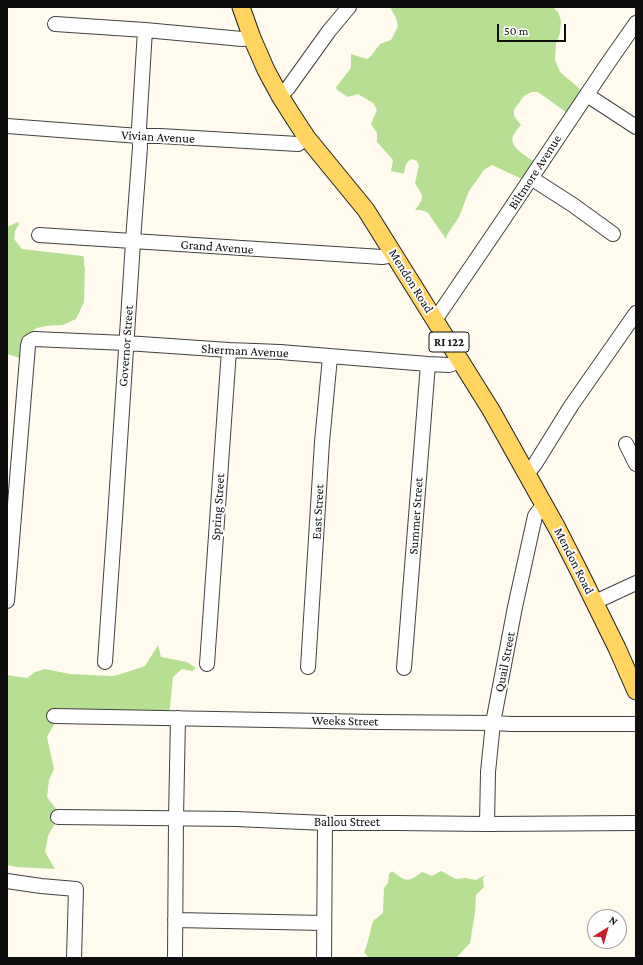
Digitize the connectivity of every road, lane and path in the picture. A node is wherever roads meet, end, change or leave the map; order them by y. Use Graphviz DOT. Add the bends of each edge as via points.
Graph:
graph roads {
  1 [pos="241,7"];
  2 [pos="349,7"];
  3 [pos="636,23"];
  4 [pos="55,24"];
  5 [pos="145,30"];
  6 [pos="252,38"];
  7 [pos="587,95"];
  8 [pos="280,96"];
  9 [pos="7,126"];
  10 [pos="636,127"];
  11 [pos="139,136"];
  12 [pos="307,138"];
  13 [pos="531,178"];
  14 [pos="613,234"];
  15 [pos="39,235"];
  16 [pos="133,240"];
  17 [pos="394,255"];
  18 [pos="636,313"];
  19 [pos="436,320"];
  20 [pos="126,343"];
  21 [pos="229,350"];
  22 [pos="330,357"];
  23 [pos="461,361"];
  24 [pos="428,364"];
  25 [pos="626,444"];
  26 [pos="636,464"];
  27 [pos="527,474"];
  28 [pos="544,504"];
  29 [pos="636,583"];
  30 [pos="7,601"];
  31 [pos="595,602"];
  32 [pos="104,662"];
  33 [pos="207,664"];
  34 [pos="308,667"];
  35 [pos="404,668"];
  36 [pos="636,691"];
  37 [pos="54,716"];
  38 [pos="178,718"];
  39 [pos="493,723"];
  40 [pos="636,724"];
  41 [pos="58,817"];
  42 [pos="176,818"];
  43 [pos="325,823"];
  44 [pos="636,823"];
  45 [pos="487,824"];
  46 [pos="7,880"];
  47 [pos="175,920"];
  48 [pos="324,923"];
  49 [pos="74,958"];
  50 [pos="175,958"];
  51 [pos="324,958"];
  1 -- 6 [label="main road, Mendon Road / RI 122"];
  2 -- 8 [label="street"];
  3 -- 7 [label="street, Biltmore Avenue"];
  4 -- 5 [label="street"];
  5 -- 6 [label="street"];
  5 -- 11 [label="street, Governor Street"];
  6 -- 8 [label="main road, Mendon Road / RI 122"];
  7 -- 10 [label="street"];
  7 -- 13 [label="street, Biltmore Avenue"];
  8 -- 12 [label="main road, Mendon Road / RI 122"];
  9 -- 11 [label="street, Vivian Avenue"];
  11 -- 12 [label="street, Vivian Avenue" via="298,144"];
  11 -- 16 [label="street, Governor Street"];
  12 -- 17 [label="main road, Mendon Road / RI 122" via="366,210"];
  13 -- 14 [label="street"];
  13 -- 19 [label="street, Biltmore Avenue"];
  15 -- 16 [label="street, Grand Avenue"];
  16 -- 17 [label="street, Grand Avenue" via="382,257"];
  16 -- 20 [label="street, Governor Street"];
  17 -- 19 [label="main road, Mendon Road / RI 122"];
  18 -- 27 [label="street"];
  19 -- 23 [label="main road, Mendon Road / RI 122"];
  20 -- 21 [label="street, Sherman Avenue"];
  20 -- 30 [label="street, Sherman Avenue" via="42,338 34,338 29,342"];
  20 -- 32 [label="street, Governor Street"];
  21 -- 22 [label="street, Sherman Avenue"];
  21 -- 33 [label="street, Spring Street"];
  22 -- 24 [label="street, Sherman Avenue"];
  22 -- 34 [label="street, East Street"];
  23 -- 24 [label="street, Sherman Avenue" via="449,365"];
  23 -- 27 [label="main road, Mendon Road / RI 122"];
  24 -- 35 [label="street, Summer Street"];
  25 -- 26 [label="street"];
  27 -- 28 [label="main road, Mendon Road / RI 122"];
  28 -- 31 [label="main road, Mendon Road / RI 122"];
  28 -- 39 [label="street, Quail Street" via="535,516"];
  29 -- 31 [label="street"];
  31 -- 36 [label="main road, Mendon Road / RI 122"];
  37 -- 38 [label="street, Weeks Street"];
  38 -- 39 [label="street, Weeks Street"];
  38 -- 42 [label="street"];
  39 -- 40 [label="street, Weeks Street"];
  39 -- 45 [label="street, Quail Street" via="488,772"];
  41 -- 42 [label="street, Ballou Street"];
  42 -- 43 [label="street, Ballou Street"];
  42 -- 47 [label="street"];
  43 -- 45 [label="street, Ballou Street"];
  43 -- 48 [label="street"];
  44 -- 45 [label="street, Ballou Street"];
  46 -- 49 [label="street" via="76,889"];
  47 -- 48 [label="street"];
  47 -- 50 [label="street"];
  48 -- 51 [label="street"];
}
